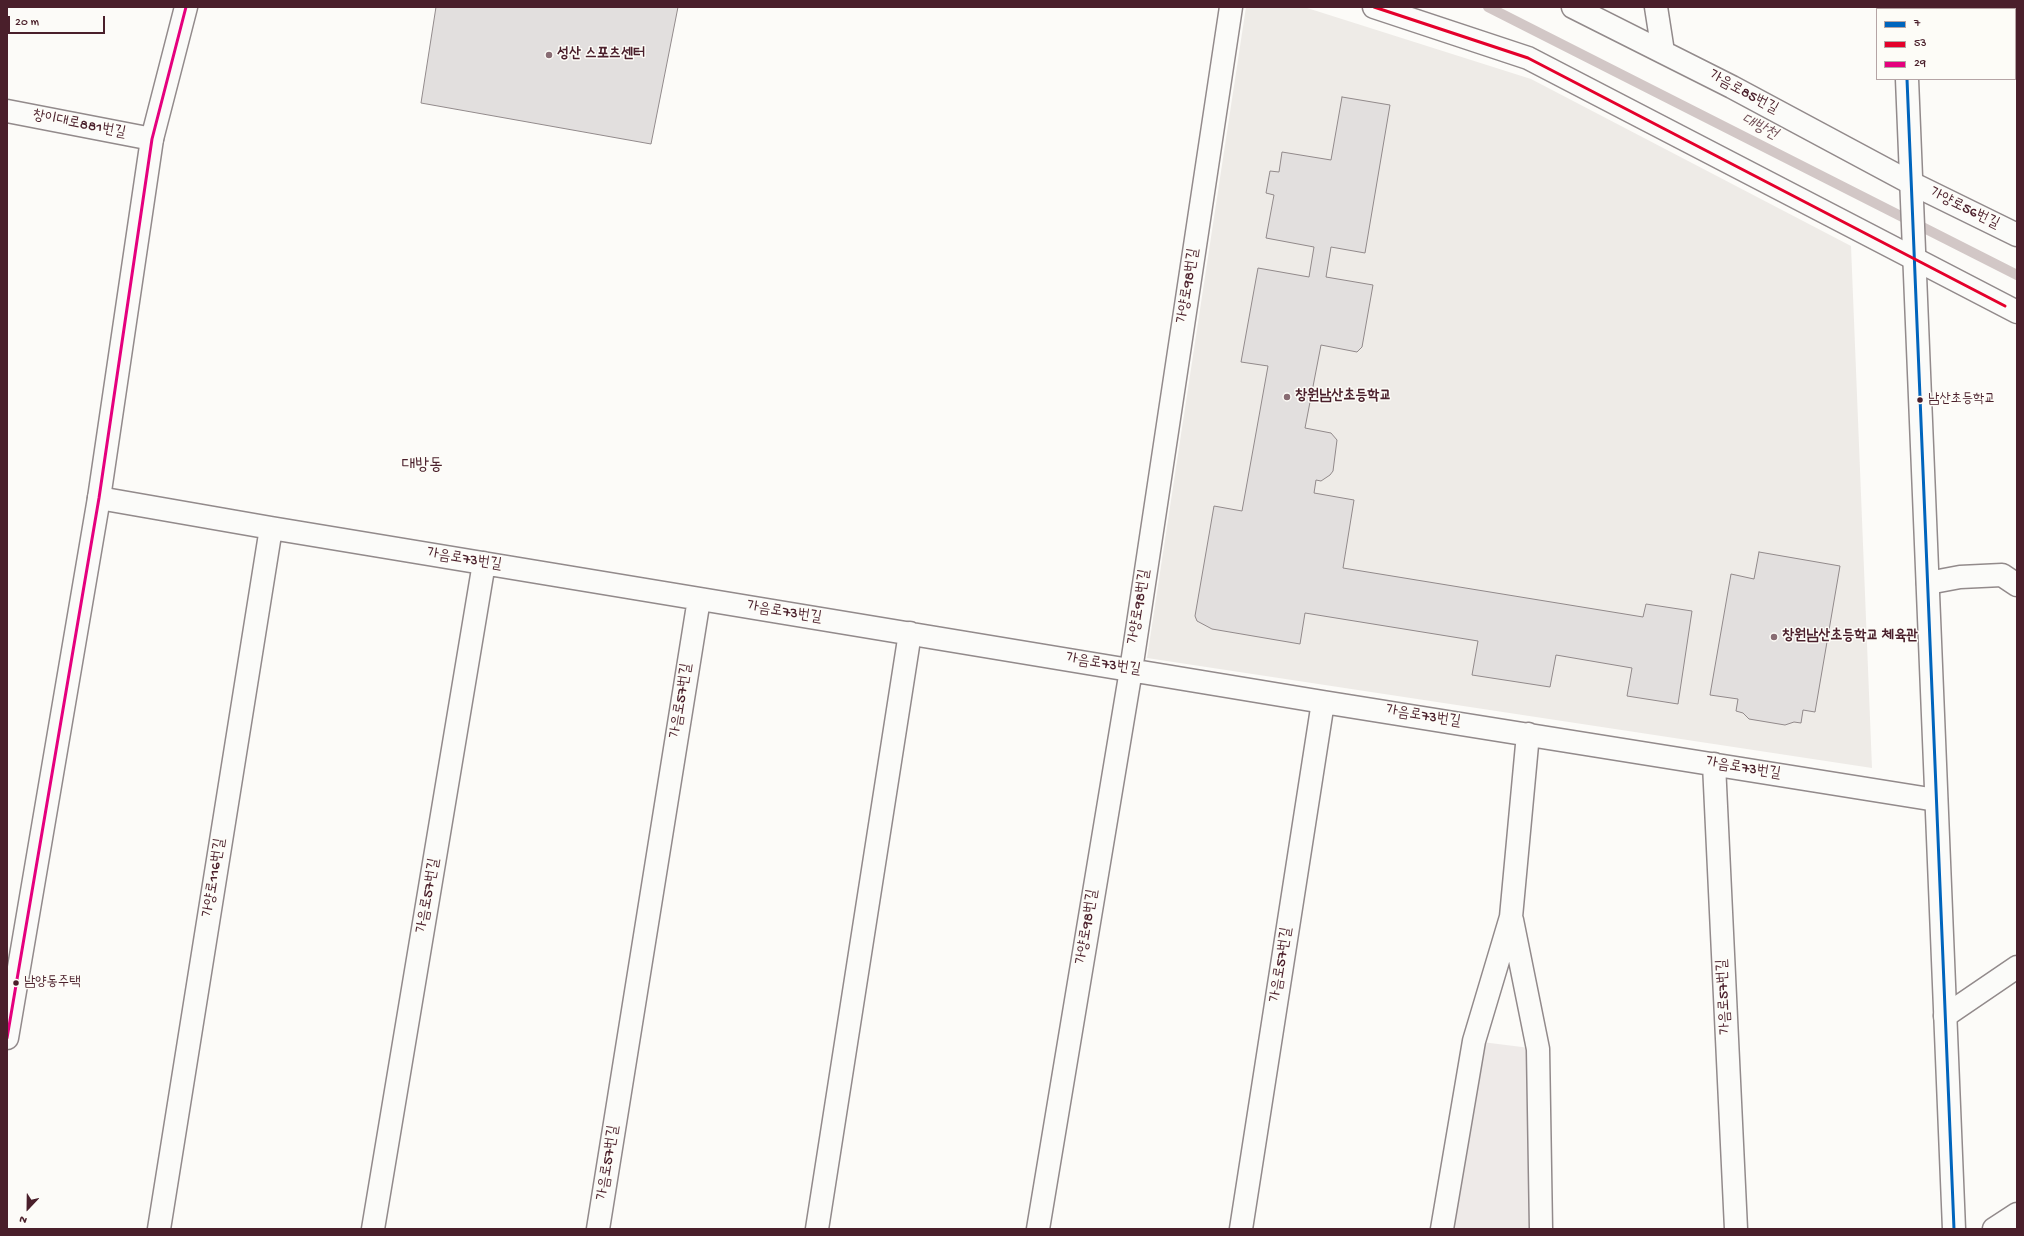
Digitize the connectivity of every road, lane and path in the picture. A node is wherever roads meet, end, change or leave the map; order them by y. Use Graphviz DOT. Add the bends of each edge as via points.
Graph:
graph roads {
  1 [pos="186,7"];
  2 [pos="1231,7"];
  3 [pos="1374,7"];
  4 [pos="1573,7"];
  5 [pos="1656,7"];
  6 [pos="1663,52"];
  7 [pos="1907,80"];
  8 [pos="7,111"];
  9 [pos="152,139"];
  10 [pos="1911,187"];
  11 [pos="2017,235"];
  12 [pos="1914,252"];
  13 [pos="2017,312"];
  14 [pos="99,498"];
  15 [pos="271,528"];
  16 [pos="484,563"];
  17 [pos="1928,583"];
  18 [pos="2017,585"];
  19 [pos="699,599"];
  20 [pos="910,633"];
  21 [pos="1131,670"];
  22 [pos="1323,702"];
  23 [pos="1528,734"];
  24 [pos="1714,764"];
  25 [pos="1936,800"];
  26 [pos="1511,917"];
  27 [pos="2017,967"];
  28 [pos="1946,1016"];
  29 [pos="7,1038"];
  30 [pos="2017,1214"];
  31 [pos="159,1229"];
  32 [pos="373,1229"];
  33 [pos="598,1229"];
  34 [pos="817,1229"];
  35 [pos="1038,1229"];
  36 [pos="1241,1229"];
  37 [pos="1442,1229"];
  38 [pos="1542,1229"];
  39 [pos="1736,1229"];
  40 [pos="1954,1229"];
  41 [pos="1994,1229"];
  1 -- 9 [label="street"];
  2 -- 21 [label="street, 가양로98번길"];
  3 -- 12 [label="street" via="1528,58 1670,133"];
  4 -- 6 [label="street, 가음로85번길"];
  5 -- 6 [label="street"];
  6 -- 10 [label="street, 가음로85번길"];
  7 -- 10 [label="street"];
  8 -- 9 [label="street, 창이대로881번길"];
  9 -- 14 [label="street"];
  10 -- 11 [label="street, 가양로56번길"];
  10 -- 12 [label="street"];
  12 -- 13 [label="street"];
  12 -- 17 [label="street"];
  14 -- 15 [label="street, 가음로73번길"];
  14 -- 29 [label="street"];
  15 -- 16 [label="street, 가음로73번길"];
  15 -- 31 [label="street, 가양로116번길"];
  16 -- 19 [label="street, 가음로73번길"];
  16 -- 32 [label="street, 가음로57번길"];
  17 -- 18 [label="street" via="1960,577 2002,575"];
  17 -- 25 [label="street"];
  19 -- 20 [label="street, 가음로73번길"];
  19 -- 33 [label="street, 가음로57번길"];
  20 -- 21 [label="street, 가음로73번길"];
  20 -- 34 [label="street"];
  21 -- 22 [label="street, 가음로73번길"];
  21 -- 35 [label="street, 가양로98번길"];
  22 -- 23 [label="street, 가음로73번길"];
  22 -- 36 [label="street, 가음로57번길"];
  23 -- 24 [label="street, 가음로73번길"];
  23 -- 26 [label="street"];
  24 -- 25 [label="street, 가음로73번길"];
  24 -- 39 [label="street, 가음로57번길"];
  25 -- 28 [label="street"];
  26 -- 37 [label="street" via="1474,1041"];
  26 -- 38 [label="street" via="1538,1049"];
  27 -- 28 [label="street"];
  28 -- 40 [label="street"];
  30 -- 41 [label="street"];
}
